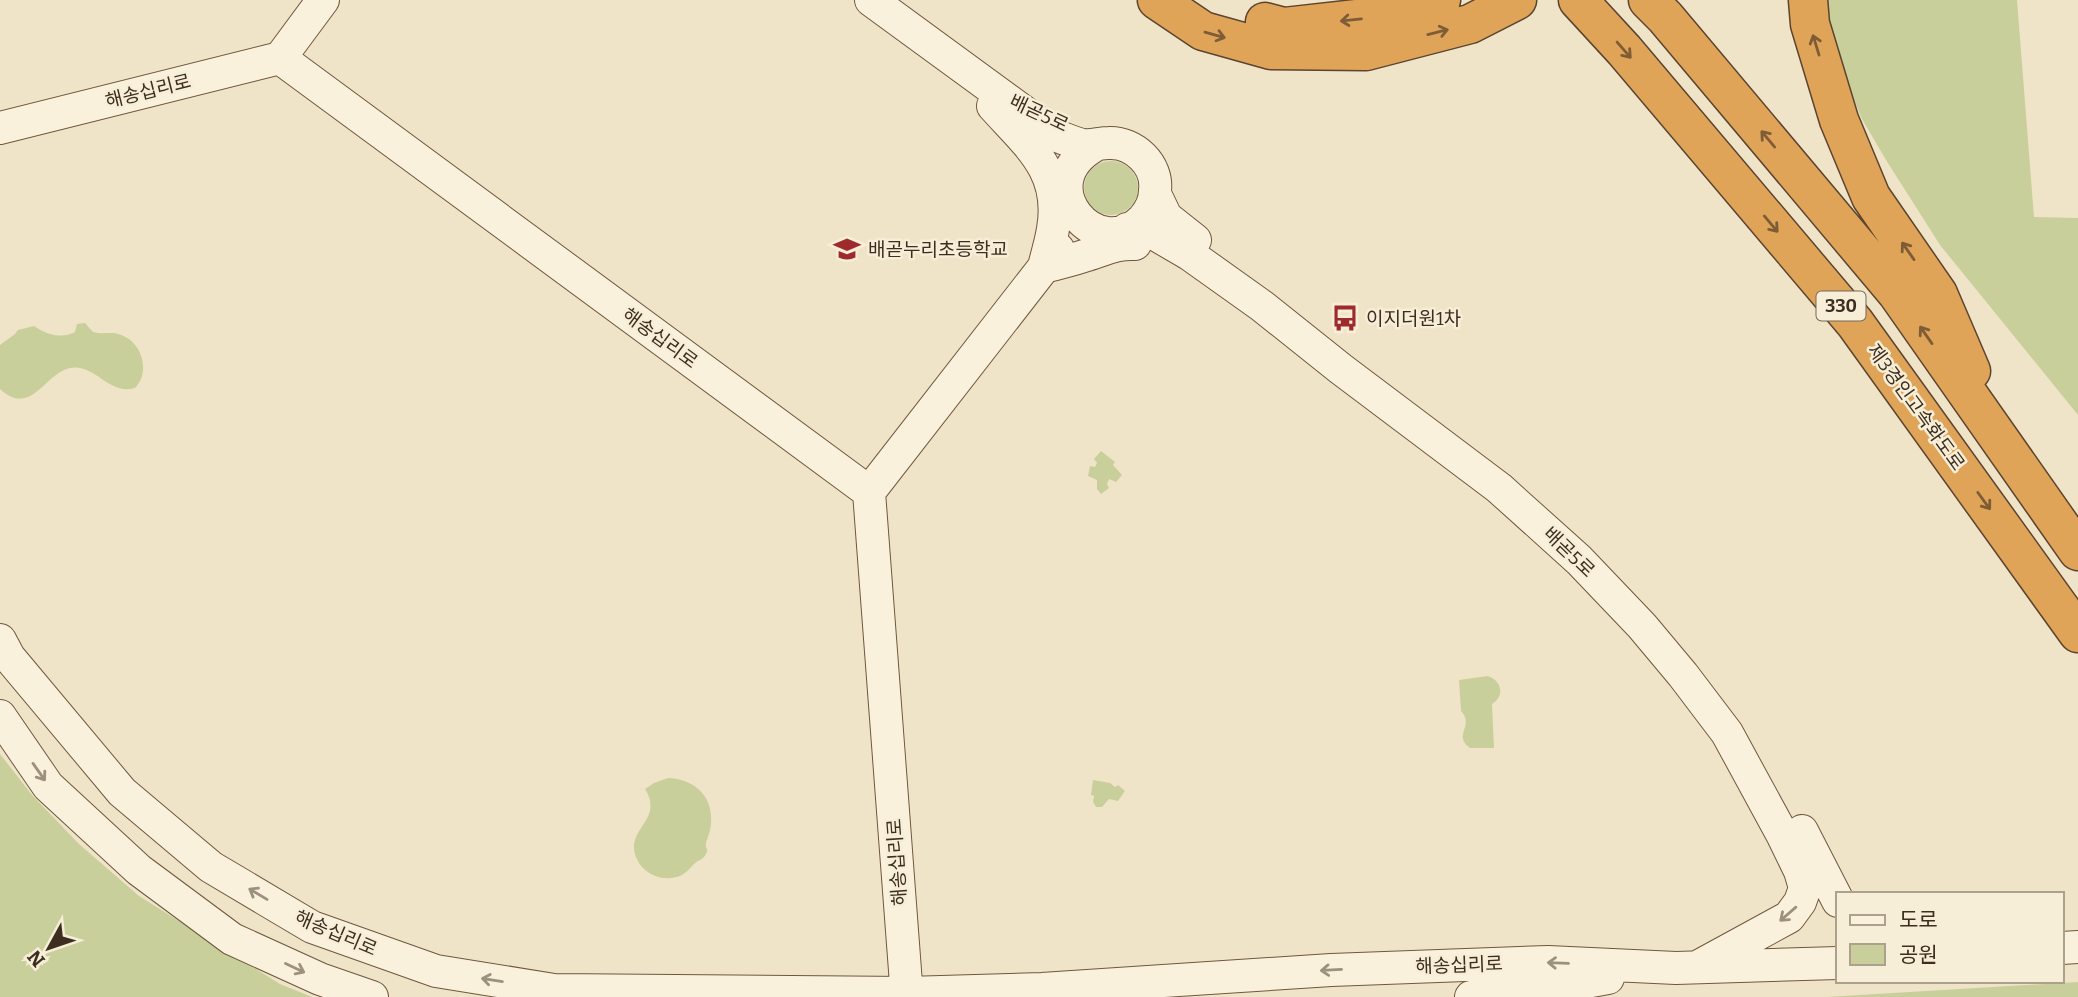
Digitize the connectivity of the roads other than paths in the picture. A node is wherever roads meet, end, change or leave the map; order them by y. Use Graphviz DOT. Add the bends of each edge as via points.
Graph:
graph roads {
  1 [pos="324,0"];
  2 [pos="851,0"];
  3 [pos="872,0"];
  4 [pos="1157,0"];
  5 [pos="1200,0"];
  6 [pos="1441,0"];
  7 [pos="1578,0"];
  8 [pos="1648,0"];
  9 [pos="1808,0"];
  10 [pos="1512,3"];
  11 [pos="279,58"];
  12 [pos="996,100"];
  13 [pos="0,128"];
  14 [pos="1094,146"];
  15 [pos="1067,184"];
  16 [pos="1155,194"];
  17 [pos="1080,220"];
  18 [pos="1127,229"];
  19 [pos="1044,267"];
  20 [pos="1347,362"];
  21 [pos="2003,444"];
  22 [pos="869,492"];
  23 [pos="2078,551"];
  24 [pos="2078,633"];
  25 [pos="0,640"];
  26 [pos="0,716"];
  27 [pos="1836,897"];
  28 [pos="1836,963"];
  29 [pos="1686,967"];
  30 [pos="907,995"];
  31 [pos="372,997"];
  32 [pos="1471,997"];
  1 -- 11 [label="street"];
  2 -- 12 [label="street, 배곧5로"];
  3 -- 12 [label="street, 배곧5로"];
  4 -- 10 [label="highway, one-way" via="1203,31 1271,50 1366,51 1470,24"];
  6 -- 5 [label="highway, one-way" via="1383,16 1284,27 1210,8"];
  7 -- 24 [label="highway, 제3경인고속화도로 / 330, one-way" via="1855,323"];
  21 -- 8 [label="highway, 330, one-way" via="1897,293"];
  21 -- 9 [label="highway, one-way" via="1938,294 1871,197 1839,120 1810,24"];
  11 -- 13 [label="street, 해송십리로"];
  11 -- 22 [label="street, 해송십리로"];
  12 -- 14 [label="street, 배곧5로" via="1057,136"];
  12 -- 15 [label="street, 배곧5로" via="1046,153"];
  12 -- 19 [label="street" via="1051,181 1055,211"];
  12 -- 20 [label="street, 배곧5로" via="1067,128 1091,133 1119,131 1142,139 1158,155 1168,201 1181,219 1251,273"];
  14 -- 15 [label="street, 배곧5로" via="1073,163"];
  14 -- 16 [label="street, 배곧5로" via="1116,143 1136,150 1153,172"];
  15 -- 17 [label="street, 배곧5로" via="1071,208"];
  16 -- 18 [label="street" via="1148,213"];
  16 -- 20 [label="street, 배곧5로" via="1176,226"];
  17 -- 18 [label="street, 배곧5로" via="1108,233"];
  17 -- 19 [label="street"];
  18 -- 20 [label="street, 배곧5로" via="1153,233 1189,254"];
  19 -- 20 [label="street" via="1125,243 1168,250 1263,319"];
  19 -- 22 [label="street"];
  20 -- 27 [label="street, 배곧5로" via="1560,516 1666,625 1749,736"];
  20 -- 29 [label="street, 배곧5로, one-way" via="1579,560 1642,626 1727,733 1782,834 1805,888 1789,917"];
  21 -- 23 [label="highway, 330"];
  22 -- 30 [label="street, 해송십리로"];
  30 -- 25 [label="street, 해송십리로, one-way" via="554,990 436,971 312,927 211,867 122,792 9,657"];
  26 -- 31 [label="street, one-way" via="48,786 139,870 232,939"];
  28 -- 29 [label="street, 해송십리로"];
  29 -- 30 [label="street, 해송십리로, one-way" via="1548,962"];
  29 -- 32 [label="street, 해송십리로"];
}
